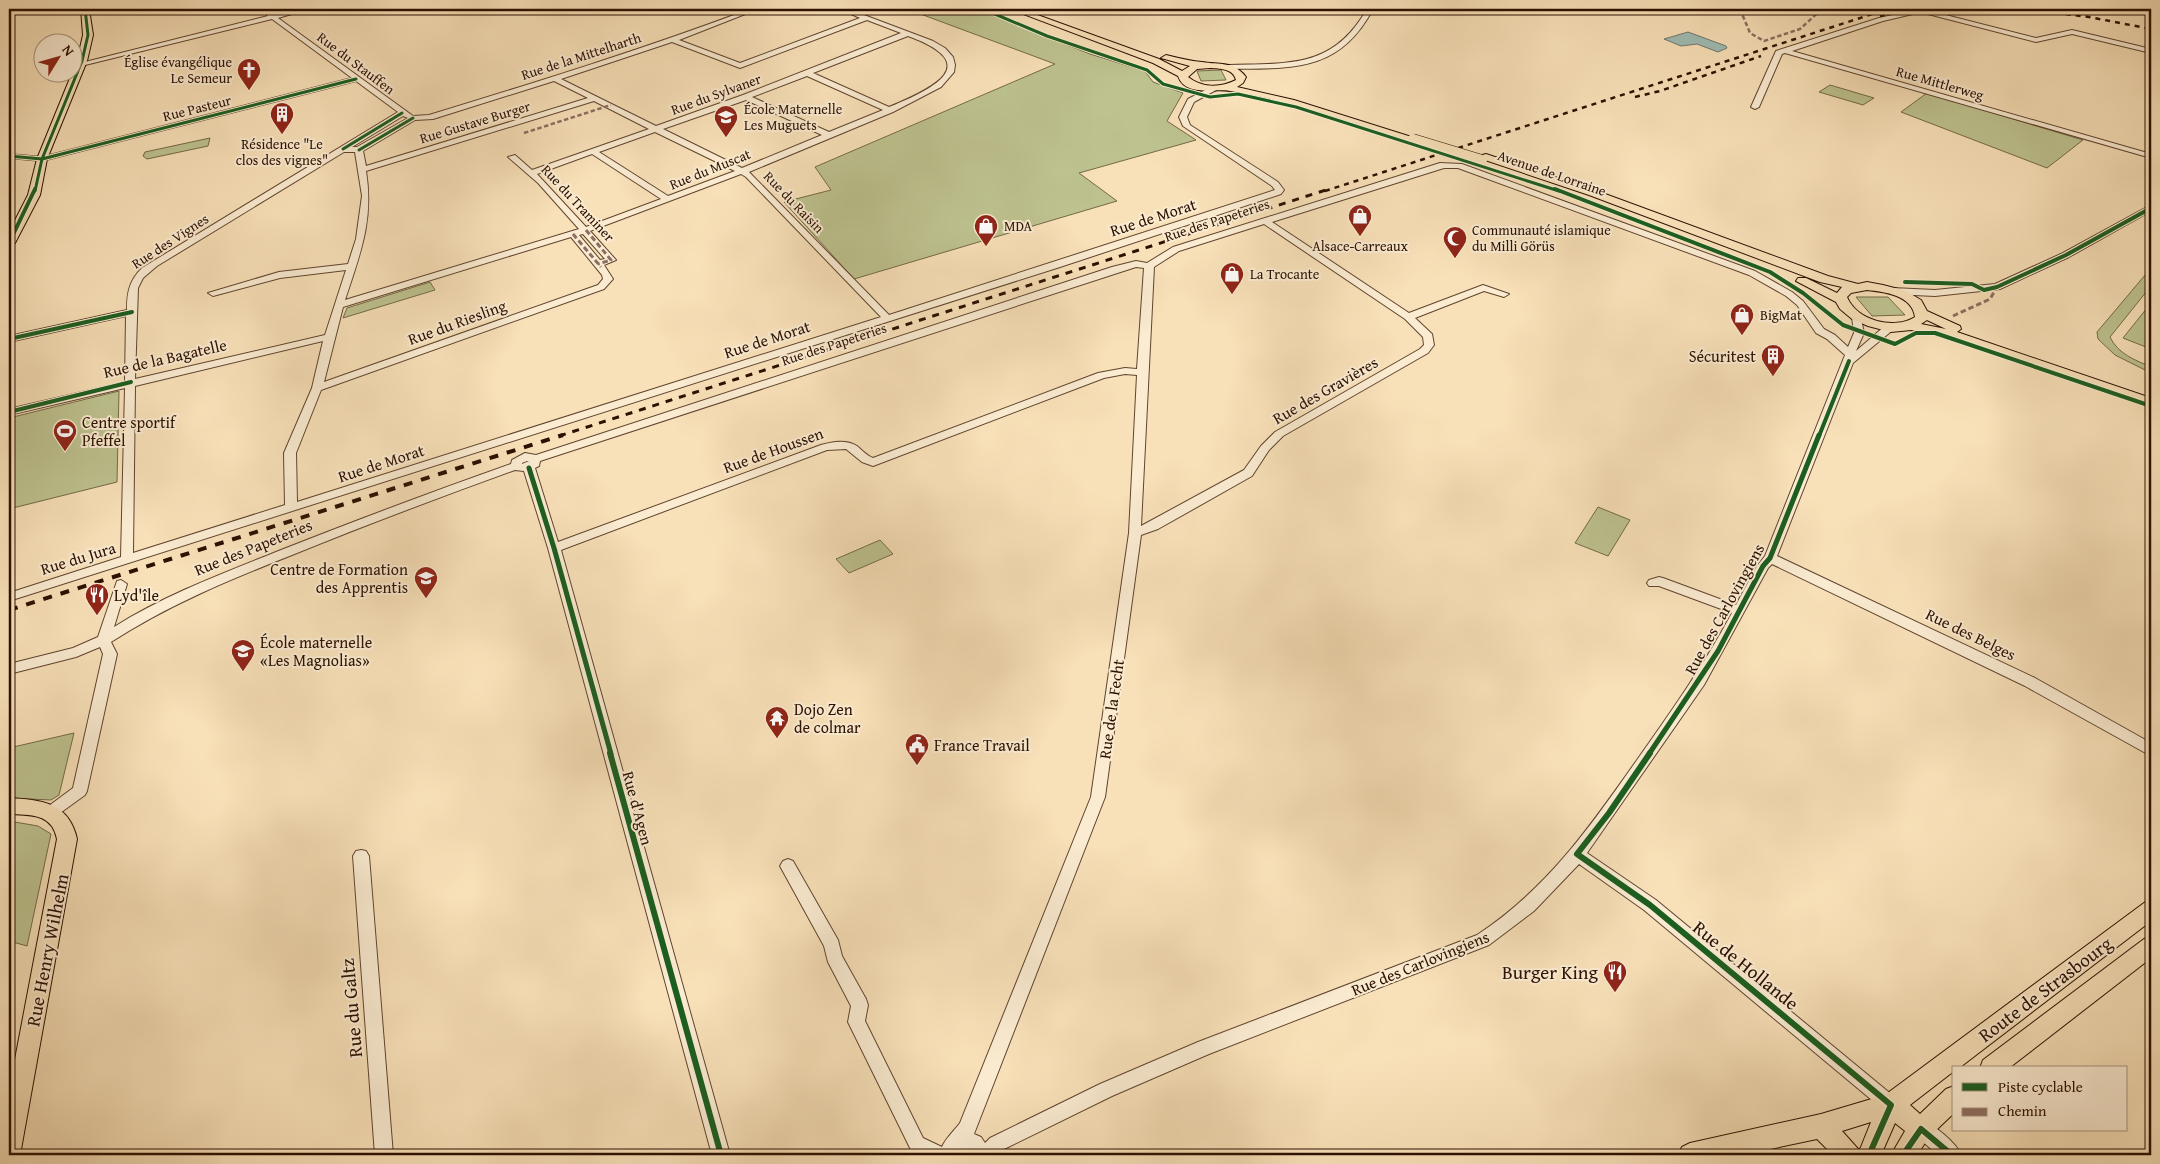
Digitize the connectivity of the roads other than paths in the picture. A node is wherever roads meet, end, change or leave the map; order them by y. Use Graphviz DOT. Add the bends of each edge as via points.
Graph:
graph roads {
  1 [pos="86,9"];
  2 [pos="262,9"];
  3 [pos="306,9"];
  4 [pos="755,9"];
  5 [pos="843,9"];
  6 [pos="1014,9"];
  7 [pos="1030,9"];
  8 [pos="1370,9"];
  9 [pos="1915,12"];
  10 [pos="1930,13"];
  11 [pos="273,17"];
  12 [pos="866,18"];
  13 [pos="908,33"];
  14 [pos="673,40"];
  15 [pos="1785,51"];
  16 [pos="2151,51"];
  17 [pos="82,60"];
  18 [pos="82,64"];
  19 [pos="1201,65"];
  20 [pos="1258,65"];
  21 [pos="1228,67"];
  22 [pos="807,73"];
  23 [pos="1183,75"];
  24 [pos="1240,76"];
  25 [pos="555,78"];
  26 [pos="356,79"];
  27 [pos="74,82"];
  28 [pos="1192,85"];
  29 [pos="1227,87"];
  30 [pos="1214,89"];
  31 [pos="746,97"];
  32 [pos="596,98"];
  33 [pos="1191,101"];
  34 [pos="1754,107"];
  35 [pos="890,110"];
  36 [pos="402,113"];
  37 [pos="413,118"];
  38 [pos="658,128"];
  39 [pos="828,135"];
  40 [pos="1416,138"];
  41 [pos="343,150"];
  42 [pos="593,151"];
  43 [pos="360,154"];
  44 [pos="9,156"];
  45 [pos="2151,156"];
  46 [pos="512,157"];
  47 [pos="42,158"];
  48 [pos="329,159"];
  49 [pos="1484,159"];
  50 [pos="362,170"];
  51 [pos="743,171"];
  52 [pos="531,173"];
  53 [pos="668,200"];
  54 [pos="2151,208"];
  55 [pos="1267,222"];
  56 [pos="586,230"];
  57 [pos="574,234"];
  58 [pos="9,243"];
  59 [pos="598,264"];
  60 [pos="352,266"];
  61 [pos="1149,266"];
  62 [pos="606,283"];
  63 [pos="1855,287"];
  64 [pos="1892,291"];
  65 [pos="213,293"];
  66 [pos="1936,293"];
  67 [pos="1504,294"];
  68 [pos="1839,299"];
  69 [pos="339,305"];
  70 [pos="1920,309"];
  71 [pos="132,312"];
  72 [pos="1408,317"];
  73 [pos="1856,317"];
  74 [pos="887,318"];
  75 [pos="1912,326"];
  76 [pos="1890,327"];
  77 [pos="329,336"];
  78 [pos="1831,337"];
  79 [pos="1860,338"];
  80 [pos="9,339"];
  81 [pos="1849,358"];
  82 [pos="1142,372"];
  83 [pos="131,382"];
  84 [pos="317,388"];
  85 [pos="2151,396"];
  86 [pos="2151,403"];
  87 [pos="9,412"];
  88 [pos="527,464"];
  89 [pos="291,509"];
  90 [pos="1135,532"];
  91 [pos="554,548"];
  92 [pos="1770,558"];
  93 [pos="128,560"];
  94 [pos="1653,583"];
  95 [pos="121,584"];
  96 [pos="9,597"];
  97 [pos="1738,611"];
  98 [pos="104,640"];
  99 [pos="9,669"];
  100 [pos="2151,750"];
  101 [pos="9,806"];
  102 [pos="51,812"];
  103 [pos="1577,854"];
  104 [pos="361,856"];
  105 [pos="788,866"];
  106 [pos="2151,909"];
  107 [pos="2151,946"];
  108 [pos="1995,1066"];
  109 [pos="1952,1098"];
  110 [pos="1892,1104"];
  111 [pos="1821,1126"];
  112 [pos="1921,1129"];
  113 [pos="972,1146"];
  114 [pos="9,1152"];
  115 [pos="384,1155"];
  116 [pos="721,1155"];
  117 [pos="940,1155"];
  118 [pos="1690,1155"];
  119 [pos="1849,1155"];
  120 [pos="1869,1155"];
  121 [pos="1903,1155"];
  122 [pos="1952,1155"];
  1 -- 17 [label="main road" via="88,35"];
  2 -- 11 [label="street, Rue du Stauffen"];
  3 -- 11 [label="street"];
  4 -- 14 [label="street, Rue de la Mittelharth"];
  5 -- 12 [label="street, Rue du Muscat"];
  6 -- 23 [label="main road" via="1156,61"];
  7 -- 19 [label="main road" via="1163,57"];
  8 -- 20 [label="street" via="1364,22 1346,40 1315,60 1295,65"];
  9 -- 15 [label="street" via="1881,19"];
  10 -- 16 [label="street" via="2036,40 2072,32"];
  11 -- 18 [label="street"];
  11 -- 26 [label="street, Rue du Stauffen"];
  12 -- 13 [label="street, Rue du Muscat"];
  12 -- 14 [label="street" via="740,66"];
  13 -- 22 [label="street, Rue du Sylvaner"];
  13 -- 35 [label="street, Rue du Muscat" via="944,50 952,62 952,70 932,91"];
  14 -- 25 [label="street, Rue de la Mittelharth"];
  15 -- 34 [label="street" via="1776,57"];
  15 -- 45 [label="street, Rue Mittlerweg"];
  19 -- 21 [label="main road"];
  19 -- 23 [label="main road" via="1188,69"];
  20 -- 21 [label="street"];
  20 -- 24 [label="street"];
  21 -- 24 [label="main road, Avenue de Lorraine"];
  22 -- 31 [label="street, Rue du Sylvaner"];
  22 -- 35 [label="street"];
  23 -- 28 [label="main road"];
  24 -- 29 [label="main road" via="1240,81"];
  24 -- 40 [label="main road, Avenue de Lorraine" via="1282,95"];
  25 -- 32 [label="street, Rue du Raisin"];
  25 -- 37 [label="street, Rue de la Mittelharth" via="430,117"];
  26 -- 36 [label="street, Rue du Stauffen"];
  26 -- 47 [label="street, Rue Pasteur"];
  27 -- 47 [label="main road"];
  28 -- 30 [label="main road"];
  28 -- 33 [label="street, Rue de Morat"];
  29 -- 30 [label="main road"];
  29 -- 40 [label="main road, Avenue de Lorraine"];
  30 -- 33 [label="street"];
  31 -- 38 [label="street, Rue du Sylvaner"];
  31 -- 39 [label="street"];
  32 -- 38 [label="street, Rue du Raisin"];
  32 -- 50 [label="street, Rue Gustave Burger"];
  33 -- 74 [label="street, Rue de Morat" via="1183,117 1187,126 1275,184 1280,190 1278,192"];
  35 -- 39 [label="street, Rue du Muscat"];
  36 -- 37 [label="street, Rue du Stauffen"];
  36 -- 41 [label="street, Rue des Vignes"];
  37 -- 43 [label="street, Rue des Vignes"];
  38 -- 42 [label="street, Rue du Sylvaner"];
  38 -- 51 [label="street, Rue du Raisin"];
  39 -- 51 [label="street, Rue du Muscat"];
  40 -- 49 [label="main road, Avenue de Lorraine, bridge"];
  41 -- 43 [label="street"];
  41 -- 48 [label="street, Rue des Vignes"];
  42 -- 52 [label="street, Rue du Sylvaner"];
  42 -- 53 [label="street"];
  43 -- 48 [label="street, Rue des Vignes"];
  43 -- 50 [label="street"];
  44 -- 47 [label="street, Rue Pasteur"];
  46 -- 52 [label="street, Rue du Traminer"];
  47 -- 58 [label="main road" via="34,195"];
  48 -- 71 [label="street, Rue des Vignes" via="142,272 133,284"];
  49 -- 63 [label="main road, Avenue de Lorraine" via="1593,193 1824,279"];
  49 -- 68 [label="main road, Avenue de Lorraine" via="1754,260"];
  50 -- 60 [label="street" via="365,211 361,239"];
  51 -- 53 [label="street, Rue du Muscat"];
  51 -- 74 [label="street, Rue du Raisin"];
  52 -- 56 [label="street, Rue du Traminer"];
  53 -- 56 [label="street, Rue du Muscat"];
  54 -- 66 [label="street" via="2066,255 1997,287"];
  55 -- 61 [label="street, Rue des Papeteries" via="1176,249"];
  55 -- 72 [label="street, Rue des Gravières"];
  55 -- 78 [label="street, Rue des Papeteries" via="1436,167 1459,166 1752,273 1789,294 1800,303 1820,331"];
  56 -- 57 [label="street, Rue du Muscat"];
  56 -- 59 [label="street, Rue du Traminer" via="611,260"];
  57 -- 59 [label="street, Rue du Traminer"];
  57 -- 69 [label="street, Rue du Muscat"];
  59 -- 62 [label="street, Rue du Traminer" via="606,274"];
  60 -- 65 [label="street" via="279,275"];
  60 -- 69 [label="street"];
  61 -- 82 [label="street, Rue de la Fecht"];
  61 -- 88 [label="street, Rue des Papeteries" via="1136,264 1115,269"];
  62 -- 84 [label="street, Rue du Riesling"];
  63 -- 64 [label="main road"];
  63 -- 68 [label="main road" via="1840,293"];
  64 -- 66 [label="street"];
  64 -- 70 [label="main road"];
  66 -- 70 [label="street"];
  67 -- 72 [label="street" via="1483,288"];
  68 -- 73 [label="main road"];
  69 -- 77 [label="street"];
  70 -- 75 [label="main road" via="1922,318"];
  70 -- 85 [label="main road" via="1953,329"];
  71 -- 80 [label="street"];
  71 -- 83 [label="street, Rue des Vignes"];
  72 -- 90 [label="street, Rue des Gravières" via="1428,336 1429,345 1424,351 1279,434 1265,448 1254,467 1236,481 1154,526"];
  73 -- 76 [label="main road"];
  73 -- 79 [label="street"];
  74 -- 89 [label="street, Rue de Morat"];
  75 -- 76 [label="main road"];
  75 -- 86 [label="main road" via="1949,334"];
  76 -- 81 [label="street" via="1856,357"];
  77 -- 83 [label="street, Rue de la Bagatelle"];
  77 -- 84 [label="street"];
  78 -- 79 [label="street"];
  78 -- 81 [label="street, Rue des Papeteries"];
  79 -- 81 [label="street, Rue des Carlovingiens"];
  81 -- 92 [label="street, Rue des Carlovingiens"];
  82 -- 90 [label="street, Rue de la Fecht"];
  82 -- 91 [label="street, Rue de Houssen" via="1102,375 873,462 865,460 855,448 838,444 825,447"];
  83 -- 87 [label="street, Rue de la Bagatelle"];
  83 -- 93 [label="street, Rue des Vignes"];
  84 -- 89 [label="street" via="290,452"];
  88 -- 91 [label="street, Rue d'Agen"];
  88 -- 98 [label="street, Rue des Papeteries" via="390,511 198,588 143,615"];
  89 -- 93 [label="street, Rue de Morat"];
  90 -- 113 [label="street, Rue de la Fecht" via="1098,797"];
  91 -- 116 [label="street, Rue d'Agen"];
  92 -- 97 [label="street, Rue des Carlovingiens"];
  92 -- 100 [label="street, Rue des Belges" via="2030,682"];
  93 -- 96 [label="street, Rue du Jura"];
  94 -- 97 [label="street" via="1659,581"];
  95 -- 98 [label="street"];
  97 -- 103 [label="street, Rue des Carlovingiens" via="1718,651 1692,691 1609,813"];
  98 -- 99 [label="street, Rue des Papeteries" via="56,658"];
  98 -- 102 [label="street" via="110,654 80,791"];
  101 -- 102 [label="main road"];
  102 -- 114 [label="main road, Rue Henry Wilhelm" via="67,830 66,856"];
  103 -- 110 [label="street, Rue de Hollande" via="1650,905"];
  103 -- 113 [label="street, Rue des Carlovingiens" via="1536,898 1503,928 1483,940 1204,1048"];
  104 -- 115 [label="street, Rue du Galtz"];
  105 -- 117 [label="street" via="832,945 834,958 860,1005 856,1022 917,1144"];
  106 -- 110 [label="main road, Route de Strasbourg"];
  107 -- 108 [label="main road, Route de Strasbourg"];
  109 -- 112 [label="main road"];
  110 -- 111 [label="main road"];
  110 -- 112 [label="main road"];
  110 -- 120 [label="main road"];
  111 -- 118 [label="main road"];
  111 -- 119 [label="main road"];
  112 -- 121 [label="main road"];
  112 -- 122 [label="street"];
}
